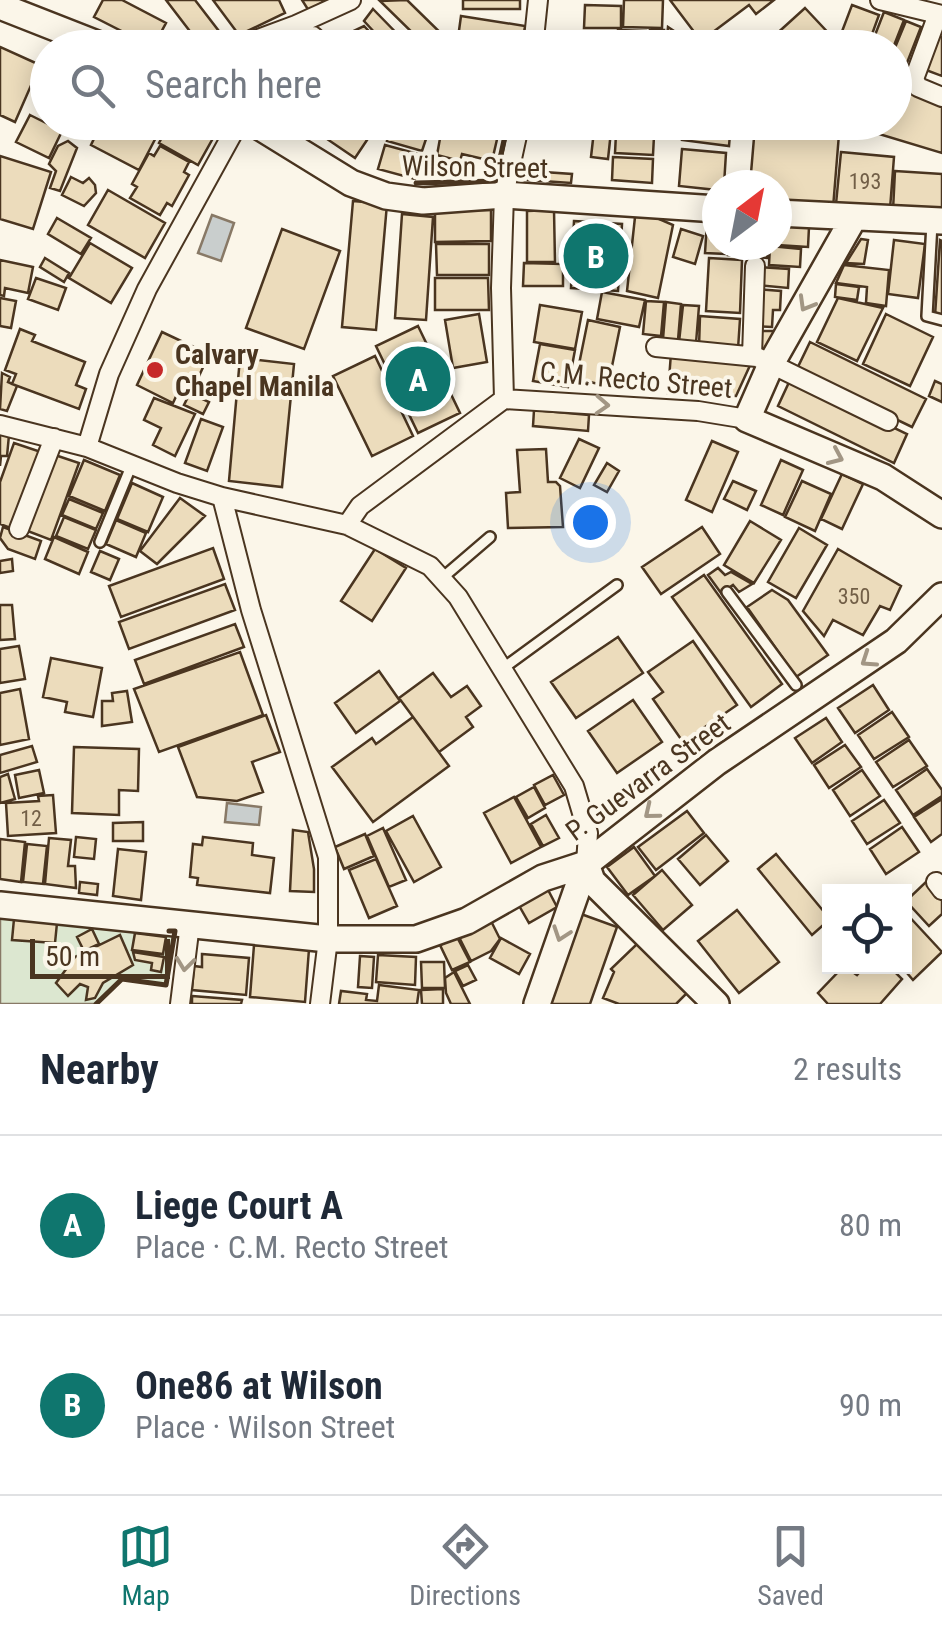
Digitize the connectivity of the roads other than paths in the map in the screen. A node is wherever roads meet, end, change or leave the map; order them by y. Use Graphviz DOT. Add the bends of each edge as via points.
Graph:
graph roads {
  1 [pos="351,0"];
  2 [pos="538,0"];
  3 [pos="880,0"];
  4 [pos="0,6"];
  5 [pos="940,14"];
  6 [pos="61,30"];
  7 [pos="283,30"];
  8 [pos="535,30"];
  9 [pos="942,97"];
  10 [pos="229,140"];
  11 [pos="281,140"];
  12 [pos="516,140"];
  13 [pos="504,195"];
  14 [pos="702,209"];
  15 [pos="792,213"];
  16 [pos="854,219"];
  17 [pos="937,221"];
  18 [pos="754,266"];
  19 [pos="942,320"];
  20 [pos="656,347"];
  21 [pos="762,359"];
  22 [pos="504,399"];
  23 [pos="747,419"];
  24 [pos="888,421"];
  25 [pos="0,425"];
  26 [pos="54,438"];
  27 [pos="88,447"];
  28 [pos="132,464"];
  29 [pos="222,497"];
  30 [pos="942,515"];
  31 [pos="347,525"];
  32 [pos="19,530"];
  33 [pos="490,537"];
  34 [pos="100,542"];
  35 [pos="441,579"];
  36 [pos="617,586"];
  37 [pos="727,592"];
  38 [pos="942,596"];
  39 [pos="502,669"];
  40 [pos="796,684"];
  41 [pos="586,864"];
  42 [pos="0,905"];
  43 [pos="190,924"];
  44 [pos="328,938"];
  45 [pos="180,1004"];
  46 [pos="320,1004"];
  47 [pos="537,1004"];
  48 [pos="716,1004"];
  1 -- 7 [label="street"];
  2 -- 8 [label="street"];
  3 -- 5 [label="street"];
  4 -- 6 [label="main road"];
  5 -- 9 [label="street" via="914,79"];
  10 -- 27 [label="street" via="139,306 109,374"];
  11 -- 13 [label="main road, Wilson Street" via="351,184 386,196 423,201"];
  12 -- 13 [label="street"];
  13 -- 14 [label="main road, Wilson Street" via="614,212"];
  13 -- 22 [label="street"];
  15 -- 16 [label="main road"];
  16 -- 17 [label="main road" via="896,215"];
  16 -- 21 [label="main road, one-way"];
  17 -- 19 [label="lane" via="927,316"];
  18 -- 21 [label="street"];
  20 -- 21 [label="street"];
  21 -- 23 [label="main road"];
  21 -- 24 [label="street"];
  22 -- 23 [label="street, C.M. Recto Street, one-way"];
  22 -- 31 [label="street, C.M. Recto Street" via="360,506"];
  23 -- 30 [label="main road, C.M. Recto Street, one-way" via="882,478"];
  25 -- 26 [label="street"];
  26 -- 27 [label="street"];
  26 -- 32 [label="street"];
  27 -- 28 [label="street"];
  28 -- 29 [label="street"];
  28 -- 34 [label="lane"];
  29 -- 31 [label="street"];
  29 -- 44 [label="street" via="325,848"];
  31 -- 35 [label="street" via="430,566"];
  33 -- 35 [label="lane"];
  35 -- 39 [label="street"];
  36 -- 39 [label="lane"];
  37 -- 40 [label="lane"];
  38 -- 41 [label="main road, P. Guevarra Street, one-way" via="896,641 717,762"];
  39 -- 41 [label="street" via="574,786 588,834"];
  41 -- 44 [label="main road, P. Guevarra Street" via="416,939"];
  41 -- 47 [label="main road, one-way"];
  41 -- 48 [label="main road" via="592,881"];
  42 -- 43 [label="main road, P. Guevarra Street"];
  43 -- 44 [label="main road, P. Guevarra Street"];
  43 -- 45 [label="street, one-way"];
  44 -- 46 [label="street"];
}
